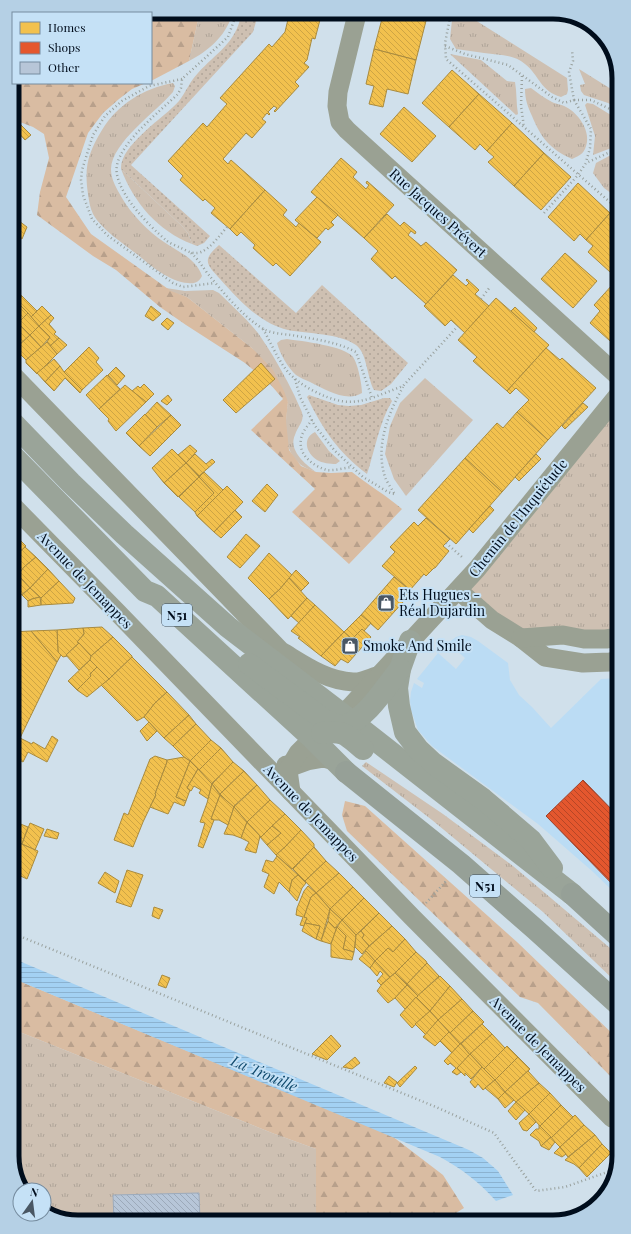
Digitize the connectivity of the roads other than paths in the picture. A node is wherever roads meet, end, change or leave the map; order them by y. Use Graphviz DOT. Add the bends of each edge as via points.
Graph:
graph roads {
  1 [pos="357,19"];
  2 [pos="612,371"];
  3 [pos="19,381"];
  4 [pos="612,403"];
  5 [pos="19,429"];
  6 [pos="19,462"];
  7 [pos="19,512"];
  8 [pos="458,590"];
  9 [pos="521,638"];
  10 [pos="612,638"];
  11 [pos="410,641"];
  12 [pos="281,651"];
  13 [pos="612,662"];
  14 [pos="391,672"];
  15 [pos="332,727"];
  16 [pos="256,756"];
  17 [pos="291,765"];
  18 [pos="340,767"];
  19 [pos="291,792"];
  20 [pos="572,894"];
  21 [pos="612,931"];
  22 [pos="612,999"];
  23 [pos="612,1118"];
  1 -- 2 [label="street, Rue Jacques Prévert" via="338,92 340,122"];
  3 -- 12 [label="street"];
  4 -- 8 [label="street, Chemin de l'Inquiétude"];
  5 -- 15 [label="main road, N51" via="124,534 228,627"];
  6 -- 15 [label="main road, N51" via="145,592 157,596 175,613"];
  7 -- 16 [label="street, Avenue de Jemappes"];
  8 -- 9 [label="street" via="492,620"];
  8 -- 11 [label="street, Chemin de l'Inquiétude"];
  9 -- 10 [label="street" via="563,635 584,639"];
  9 -- 13 [label="street" via="545,657 584,663"];
  11 -- 14 [label="main road"];
  12 -- 14 [label="street" via="322,674 338,679 354,682"];
  12 -- 15 [label="street"];
  14 -- 15 [label="main road" via="370,707"];
  14 -- 20 [label="main road" via="397,688 405,732 418,748 433,763 483,799 531,840"];
  15 -- 17 [label="street" via="298,753"];
  15 -- 18 [label="main road, N51"];
  15 -- 20 [label="main road, N51"];
  15 -- 20 [label="main road, N51" via="334,732 343,733 536,874"];
  16 -- 17 [label="street" via="279,764"];
  16 -- 19 [label="street, Avenue de Jemappes"];
  17 -- 18 [label="street" via="296,766 306,761 324,758"];
  17 -- 19 [label="street" via="288,770"];
  18 -- 22 [label="highway, N51" via="461,864"];
  19 -- 23 [label="street, Avenue de Jemappes" via="412,918"];
  20 -- 21 [label="highway, N51"];
}
